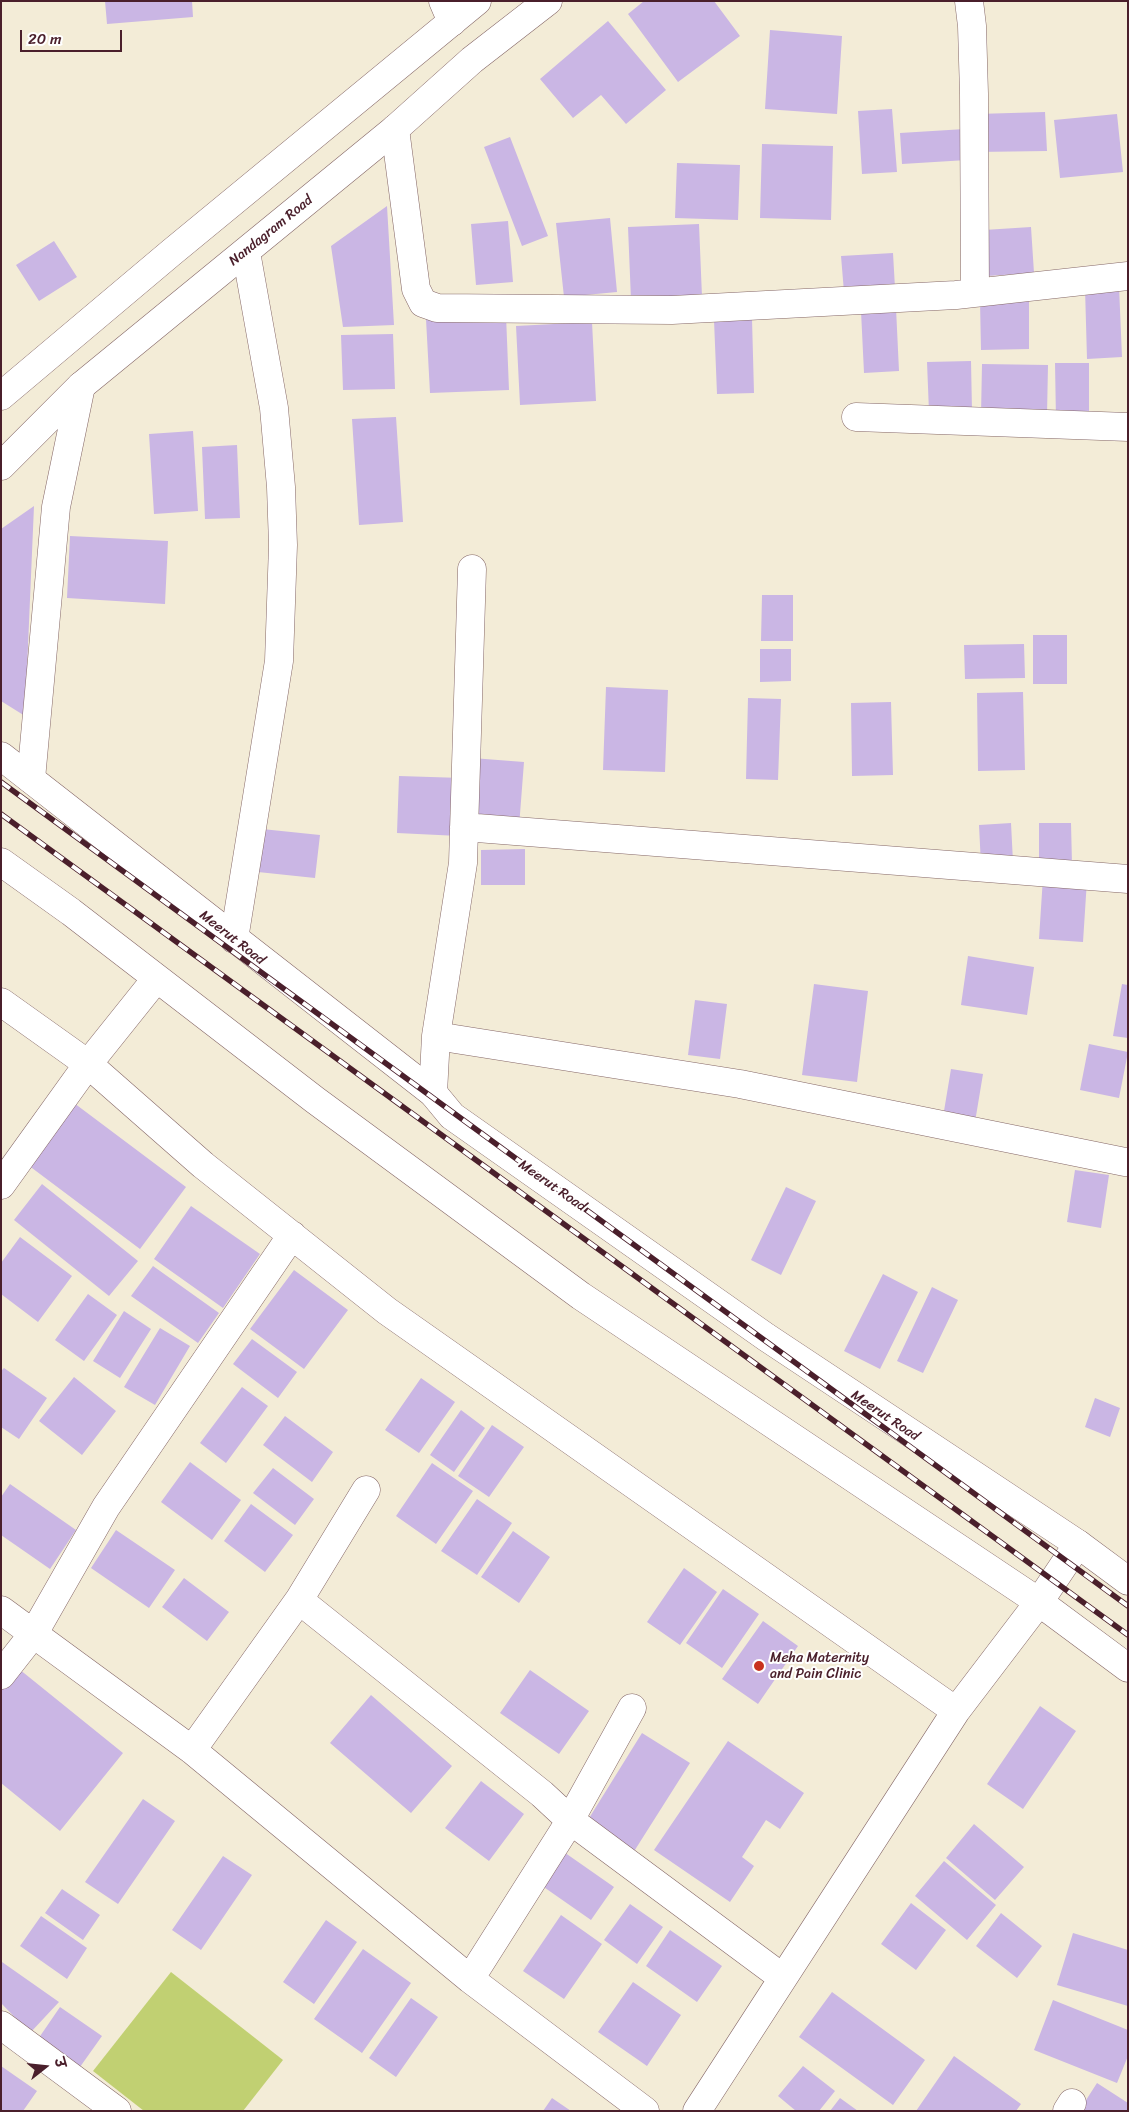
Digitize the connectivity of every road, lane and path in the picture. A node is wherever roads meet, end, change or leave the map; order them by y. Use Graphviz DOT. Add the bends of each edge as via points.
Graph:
graph roads {
  1 [pos="477,1"];
  2 [pos="548,1"];
  3 [pos="969,1"];
  4 [pos="448,12"];
  5 [pos="395,129"];
  6 [pos="246,252"];
  7 [pos="1128,276"];
  8 [pos="975,293"];
  9 [pos="81,386"];
  10 [pos="1,396"];
  11 [pos="856,417"];
  12 [pos="1128,427"];
  13 [pos="1,466"];
  14 [pos="472,570"];
  15 [pos="1,756"];
  16 [pos="31,779"];
  17 [pos="464,827"];
  18 [pos="1,862"];
  19 [pos="1128,879"];
  20 [pos="234,939"];
  21 [pos="156,979"];
  22 [pos="1,1002"];
  23 [pos="436,1036"];
  24 [pos="88,1064"];
  25 [pos="433,1093"];
  26 [pos="1125,1162"];
  27 [pos="1,1185"];
  28 [pos="292,1234"];
  29 [pos="366,1490"];
  30 [pos="1078,1544"];
  31 [pos="1128,1581"];
  32 [pos="299,1600"];
  33 [pos="1039,1602"];
  34 [pos="1,1610"];
  35 [pos="34,1633"];
  36 [pos="1128,1668"];
  37 [pos="1,1675"];
  38 [pos="632,1708"];
  39 [pos="956,1711"];
  40 [pos="192,1750"];
  41 [pos="570,1820"];
  42 [pos="783,1978"];
  43 [pos="470,1979"];
  44 [pos="1,2025"];
  45 [pos="117,2111"];
  46 [pos="645,2111"];
  47 [pos="697,2111"];
  1 -- 4 [label="street"];
  2 -- 5 [label="street, Nandagram Road" via="472,60"];
  3 -- 8 [label="street" via="974,94"];
  4 -- 10 [label="street"];
  5 -- 6 [label="street, Nandagram Road"];
  5 -- 8 [label="street" via="416,288 423,303 437,308 672,310"];
  6 -- 9 [label="street, Nandagram Road"];
  6 -- 20 [label="street" via="274,408 283,545 279,661"];
  7 -- 8 [label="street"];
  9 -- 13 [label="street, Nandagram Road"];
  9 -- 16 [label="street" via="56,506"];
  11 -- 12 [label="street"];
  14 -- 17 [label="street"];
  15 -- 16 [label="street, Meerut Road"];
  16 -- 20 [label="street, Meerut Road"];
  17 -- 19 [label="street"];
  17 -- 23 [label="street" via="463,863"];
  18 -- 21 [label="street"];
  20 -- 25 [label="street, Meerut Road"];
  21 -- 24 [label="street"];
  21 -- 33 [label="street" via="581,1296"];
  22 -- 24 [label="street"];
  23 -- 25 [label="street"];
  23 -- 26 [label="street" via="740,1084"];
  24 -- 27 [label="street"];
  24 -- 28 [label="street" via="203,1165"];
  25 -- 30 [label="street, Meerut Road" via="452,1116 766,1338"];
  28 -- 35 [label="street" via="106,1507"];
  28 -- 39 [label="street" via="387,1311"];
  29 -- 32 [label="street"];
  30 -- 31 [label="street, Meerut Road"];
  30 -- 33 [label="street"];
  32 -- 40 [label="street"];
  32 -- 41 [label="street" via="542,1794"];
  33 -- 36 [label="street"];
  33 -- 39 [label="street"];
  34 -- 35 [label="street"];
  35 -- 37 [label="street"];
  35 -- 40 [label="street"];
  38 -- 41 [label="street"];
  39 -- 42 [label="street"];
  40 -- 43 [label="street"];
  41 -- 42 [label="street"];
  41 -- 43 [label="street"];
  42 -- 47 [label="street"];
  43 -- 46 [label="street"];
  44 -- 45 [label="street"];
}
